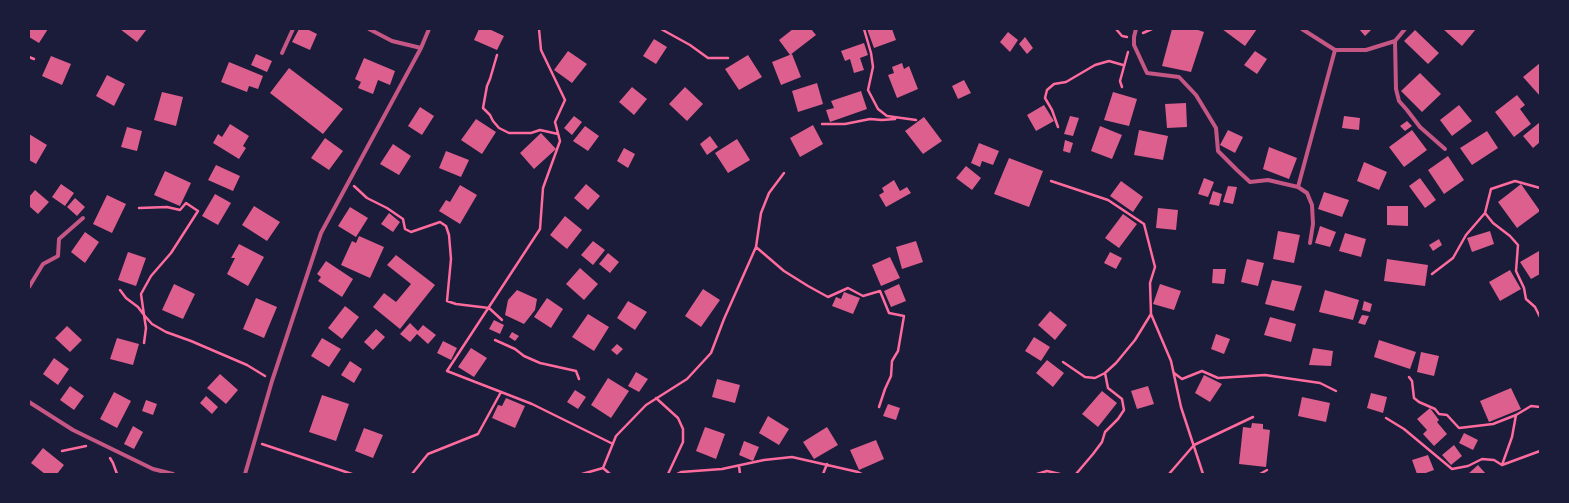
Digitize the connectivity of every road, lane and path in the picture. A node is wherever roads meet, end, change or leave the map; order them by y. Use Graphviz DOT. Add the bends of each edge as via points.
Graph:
graph roads {
  1 [pos="293,29"];
  2 [pos="369,29"];
  3 [pos="429,29"];
  4 [pos="540,29"];
  5 [pos="661,29"];
  6 [pos="864,29"];
  7 [pos="1116,29"];
  8 [pos="1136,29"];
  9 [pos="1302,29"];
  10 [pos="1405,29"];
  11 [pos="1134,37"];
  12 [pos="1395,41"];
  13 [pos="421,48"];
  14 [pos="1335,50"];
  15 [pos="282,53"];
  16 [pos="497,55"];
  17 [pos="29,57"];
  18 [pos="728,58"];
  19 [pos="34,59"];
  20 [pos="1123,65"];
  21 [pos="1122,87"];
  22 [pos="900,118"];
  23 [pos="916,120"];
  24 [pos="822,124"];
  25 [pos="1058,127"];
  26 [pos="558,134"];
  27 [pos="1445,149"];
  28 [pos="784,173"];
  29 [pos="349,182"];
  30 [pos="1051,182"];
  31 [pos="1298,187"];
  32 [pos="1540,188"];
  33 [pos="139,208"];
  34 [pos="1485,213"];
  35 [pos="83,218"];
  36 [pos="1310,243"];
  37 [pos="756,247"];
  38 [pos="1432,274"];
  39 [pos="29,288"];
  40 [pos="120,290"];
  41 [pos="488,308"];
  42 [pos="1151,314"];
  43 [pos="144,315"];
  44 [pos="1540,317"];
  45 [pos="502,320"];
  46 [pos="495,340"];
  47 [pos="144,343"];
  48 [pos="1063,362"];
  49 [pos="1105,373"];
  50 [pos="1174,373"];
  51 [pos="1409,377"];
  52 [pos="579,379"];
  53 [pos="272,381"];
  54 [pos="1336,391"];
  55 [pos="501,392"];
  56 [pos="656,398"];
  57 [pos="29,402"];
  58 [pos="879,407"];
  59 [pos="1540,407"];
  60 [pos="1516,416"];
  61 [pos="1253,417"];
  62 [pos="1386,418"];
  63 [pos="98,442"];
  64 [pos="254,442"];
  65 [pos="613,444"];
  66 [pos="1194,445"];
  67 [pos="62,451"];
  68 [pos="1540,451"];
  69 [pos="827,464"];
  70 [pos="1502,465"];
  71 [pos="739,466"];
  72 [pos="603,468"];
  73 [pos="1267,470"];
  74 [pos="173,474"];
  75 [pos="245,474"];
  76 [pos="352,474"];
  77 [pos="412,474"];
  78 [pos="582,474"];
  79 [pos="610,474"];
  80 [pos="668,474"];
  81 [pos="677,474"];
  82 [pos="740,474"];
  83 [pos="823,474"];
  84 [pos="862,474"];
  85 [pos="1037,474"];
  86 [pos="1060,474"];
  87 [pos="1076,474"];
  88 [pos="1169,474"];
  89 [pos="1203,474"];
  90 [pos="1260,474"];
  1 -- 15 [label="street"];
  2 -- 13 [label="street" via="392,41"];
  3 -- 13 [label="street"];
  4 -- 26 [label="path" via="541,50 565,100 555,122"];
  5 -- 18 [label="path" via="708,58"];
  6 -- 22 [label="path" via="872,53 873,67 868,90 878,109 887,116"];
  7 -- 11 [label="path" via="1122,36"];
  8 -- 11 [label="street"];
  9 -- 14 [label="street"];
  10 -- 12 [label="street"];
  11 -- 20 [label="path"];
  11 -- 31 [label="street" via="1134,45 1147,73 1179,77 1196,95 1216,128 1218,151 1250,182 1268,180"];
  12 -- 14 [label="street" via="1366,50"];
  12 -- 27 [label="street" via="1396,89 1399,101 1420,128"];
  13 -- 29 [label="street"];
  14 -- 31 [label="street"];
  16 -- 26 [label="path" via="483,108 493,121 509,133 531,133 540,130"];
  17 -- 19 [label="path"];
  20 -- 21 [label="path" via="1120,81"];
  20 -- 25 [label="path" via="1109,61 1095,65 1066,82 1054,84 1047,90 1045,98"];
  22 -- 23 [label="path"];
  22 -- 24 [label="path"];
  26 -- 41 [label="path" via="560,141 543,188 540,229"];
  28 -- 37 [label="path" via="769,193 761,213"];
  29 -- 41 [label="path" via="367,198 403,219 405,229 411,232 440,222 446,226 451,259 447,301"];
  29 -- 53 [label="street" via="322,234"];
  30 -- 42 [label="path" via="1108,200 1144,224 1155,267 1150,283"];
  31 -- 36 [label="street" via="1307,193 1312,205"];
  32 -- 34 [label="path" via="1514,181 1491,188"];
  33 -- 43 [label="path" via="167,207 180,210 186,204 198,211 141,294"];
  34 -- 38 [label="path" via="1466,235 1453,258"];
  34 -- 44 [label="path" via="1518,245 1516,271 1526,299 1535,307"];
  35 -- 39 [label="street" via="59,239 58,256 43,264"];
  37 -- 56 [label="path" via="711,354 686,379"];
  37 -- 58 [label="path" via="784,271 828,297 848,288 863,296 880,291 889,313 904,316 898,351 892,361 891,376"];
  40 -- 43 [label="path"];
  41 -- 45 [label="path"];
  41 -- 55 [label="path" via="447,371"];
  42 -- 49 [label="path" via="1135,340"];
  42 -- 50 [label="path"];
  43 -- 47 [label="path"];
  43 -- 53 [label="path" via="152,324 166,332 247,365"];
  46 -- 52 [label="path" via="540,363 576,371"];
  48 -- 49 [label="path" via="1085,377 1095,378"];
  49 -- 87 [label="path" via="1108,388 1122,399 1124,410"];
  50 -- 54 [label="path" via="1182,379 1202,370 1218,378 1265,375 1320,383"];
  50 -- 66 [label="path" via="1181,407"];
  51 -- 60 [label="path" via="1414,398 1439,414 1447,415 1459,428 1493,424"];
  53 -- 64 [label="street"];
  55 -- 65 [label="path" via="532,404"];
  55 -- 77 [label="path" via="478,434 428,454"];
  56 -- 65 [label="path" via="616,436"];
  56 -- 80 [label="path" via="678,418 683,430 683,442"];
  57 -- 63 [label="street" via="73,430"];
  59 -- 60 [label="path" via="1531,406"];
  60 -- 70 [label="path"];
  61 -- 66 [label="path"];
  62 -- 70 [label="path" via="1404,429 1452,469 1468,466 1482,459 1494,460"];
  63 -- 67 [label="path"];
  63 -- 74 [label="street" via="154,469"];
  64 -- 75 [label="street"];
  64 -- 76 [label="path"];
  65 -- 72 [label="path"];
  66 -- 88 [label="path"];
  66 -- 89 [label="path"];
  68 -- 70 [label="path"];
  69 -- 71 [label="path" via="792,457"];
  69 -- 83 [label="path"];
  69 -- 84 [label="path"];
  71 -- 81 [label="path"];
  71 -- 82 [label="path"];
  72 -- 78 [label="path"];
  72 -- 79 [label="path"];
  73 -- 90 [label="path"];
  85 -- 86 [label="path" via="1047,471"];
}
